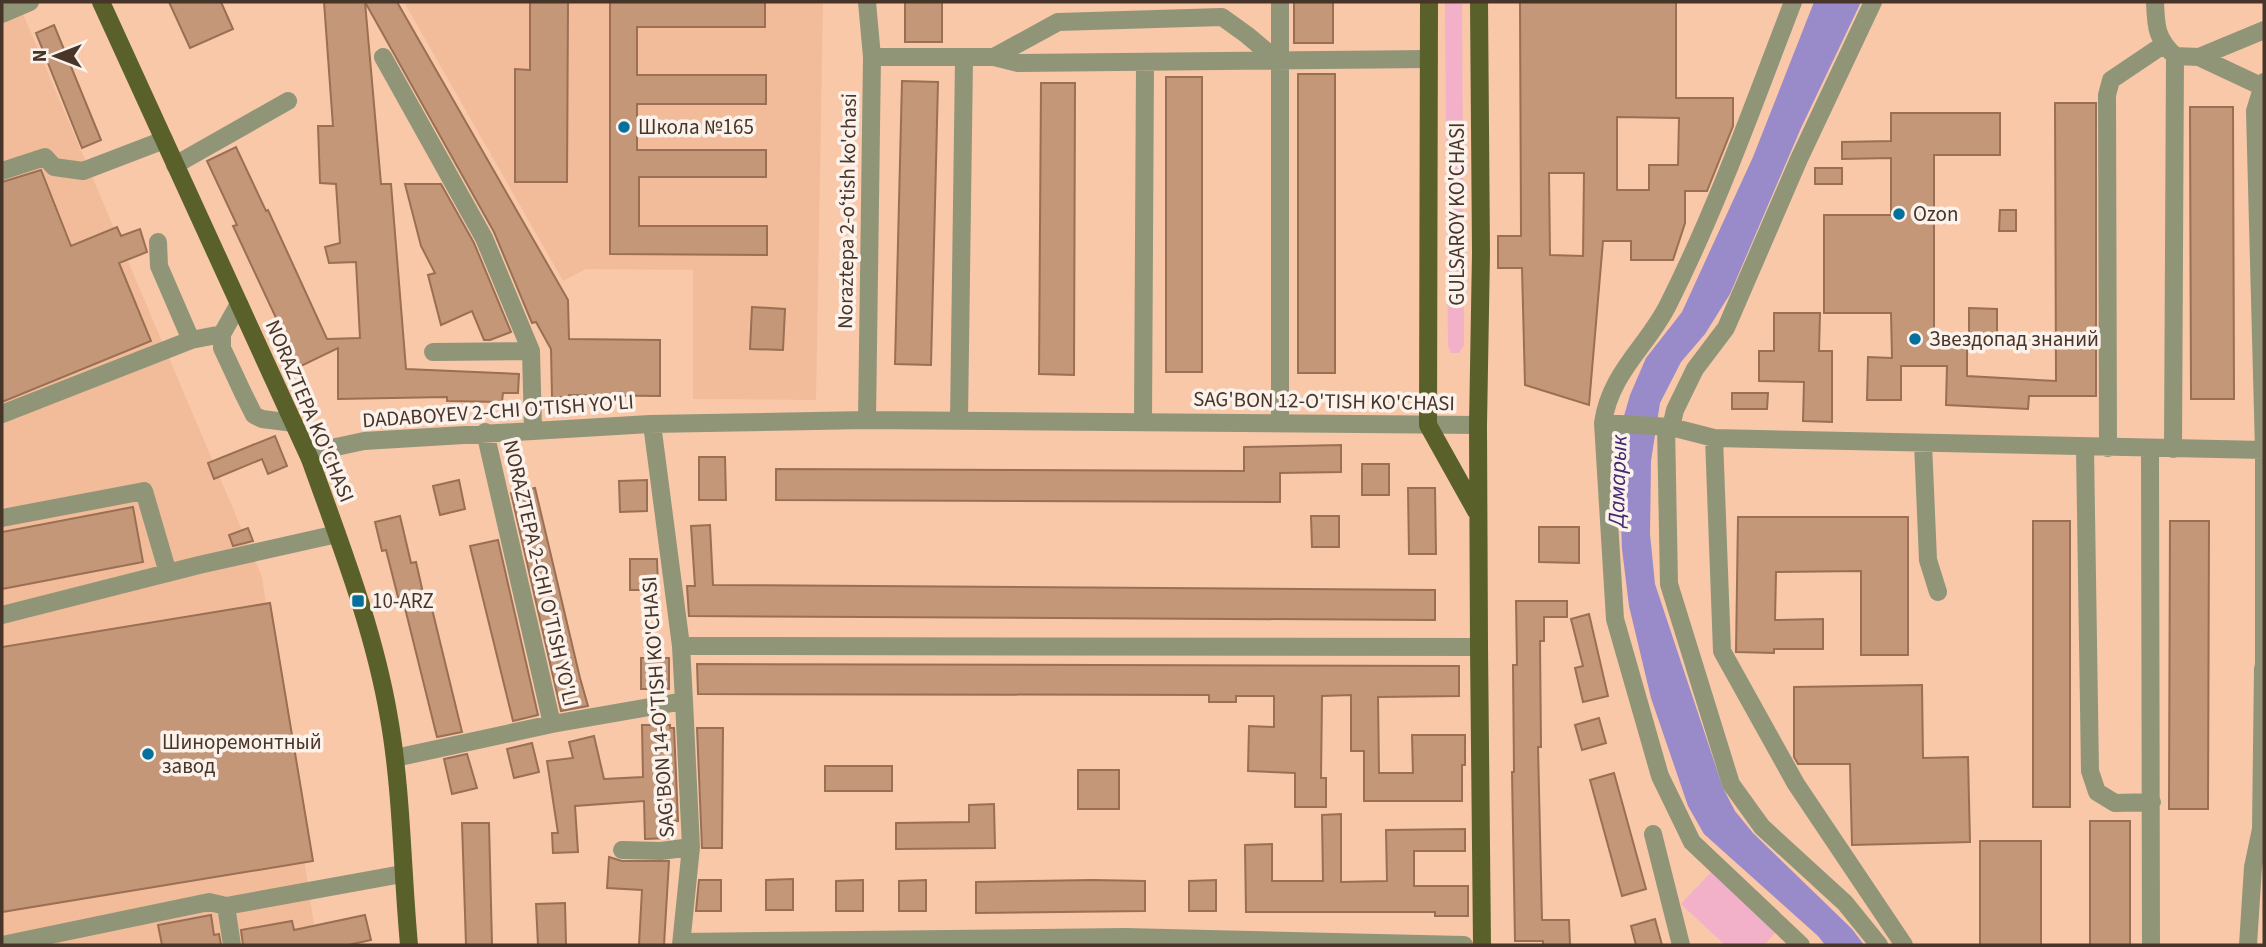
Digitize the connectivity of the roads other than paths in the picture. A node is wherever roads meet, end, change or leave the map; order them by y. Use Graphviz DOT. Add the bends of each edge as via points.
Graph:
graph roads {
  1 [pos="30,2"];
  2 [pos="101,2"];
  3 [pos="867,2"];
  4 [pos="1280,2"];
  5 [pos="1429,2"];
  6 [pos="1479,2"];
  7 [pos="1793,2"];
  8 [pos="1873,2"];
  9 [pos="2155,2"];
  10 [pos="2,14"];
  11 [pos="2264,30"];
  12 [pos="1279,34"];
  13 [pos="1247,35"];
  14 [pos="2169,51"];
  15 [pos="383,57"];
  16 [pos="995,57"];
  17 [pos="2199,57"];
  18 [pos="872,58"];
  19 [pos="964,59"];
  20 [pos="1429,59"];
  21 [pos="1248,62"];
  22 [pos="1279,62"];
  23 [pos="1145,63"];
  24 [pos="2264,84"];
  25 [pos="288,101"];
  26 [pos="164,140"];
  27 [pos="175,165"];
  28 [pos="2,171"];
  29 [pos="158,242"];
  30 [pos="239,304"];
  31 [pos="222,334"];
  32 [pos="191,340"];
  33 [pos="531,351"];
  34 [pos="433,352"];
  35 [pos="2,414"];
  36 [pos="867,420"];
  37 [pos="959,421"];
  38 [pos="1143,421"];
  39 [pos="294,423"];
  40 [pos="1280,423"];
  41 [pos="1603,423"];
  42 [pos="651,424"];
  43 [pos="1428,425"];
  44 [pos="1478,425"];
  45 [pos="1668,426"];
  46 [pos="533,429"];
  47 [pos="485,432"];
  48 [pos="1714,438"];
  49 [pos="1923,443"];
  50 [pos="2085,448"];
  51 [pos="2108,448"];
  52 [pos="2150,449"];
  53 [pos="2173,449"];
  54 [pos="2264,450"];
  55 [pos="310,458"];
  56 [pos="1478,514"];
  57 [pos="2,519"];
  58 [pos="337,534"];
  59 [pos="168,573"];
  60 [pos="1938,592"];
  61 [pos="2,615"];
  62 [pos="681,646"];
  63 [pos="1479,647"];
  64 [pos="2264,668"];
  65 [pos="684,701"];
  66 [pos="552,724"];
  67 [pos="395,758"];
  68 [pos="2152,802"];
  69 [pos="1653,834"];
  70 [pos="691,847"];
  71 [pos="622,850"];
  72 [pos="402,874"];
  73 [pos="226,906"];
  74 [pos="1124,941"];
  75 [pos="682,943"];
  76 [pos="2,945"];
  77 [pos="232,945"];
  78 [pos="410,945"];
  79 [pos="1464,945"];
  80 [pos="1482,945"];
  81 [pos="1681,945"];
  82 [pos="1801,945"];
  83 [pos="1879,945"];
  84 [pos="1903,945"];
  85 [pos="2151,945"];
  86 [pos="2248,945"];
  1 -- 10 [label="street"];
  2 -- 26 [label="main road, NORAZTEPA KO'CHASI"];
  3 -- 18 [label="street, Noraztepa 2-oʻtish ko'chasi"];
  4 -- 12 [label="street"];
  5 -- 20 [label="main road, GULSAROY KO'CHASI"];
  6 -- 44 [label="main road, GULSAROY KO'CHASI"];
  7 -- 41 [label="street" via="1745,130 1668,306 1614,386"];
  8 -- 45 [label="street" via="1726,328 1695,369"];
  9 -- 14 [label="street" via="2157,29"];
  11 -- 17 [label="street"];
  12 -- 13 [label="street"];
  12 -- 22 [label="street"];
  13 -- 16 [label="street" via="1222,18 1058,22"];
  13 -- 21 [label="street"];
  13 -- 22 [label="street"];
  14 -- 17 [label="street"];
  14 -- 51 [label="street" via="2111,80 2107,95"];
  14 -- 53 [label="street"];
  15 -- 33 [label="street" via="484,238"];
  16 -- 19 [label="street"];
  16 -- 23 [label="street" via="1018,63"];
  17 -- 24 [label="street"];
  18 -- 19 [label="street"];
  18 -- 36 [label="street, Noraztepa 2-oʻtish ko'chasi"];
  19 -- 37 [label="street"];
  20 -- 22 [label="street"];
  20 -- 43 [label="main road, GULSAROY KO'CHASI"];
  21 -- 22 [label="street"];
  21 -- 23 [label="street"];
  22 -- 40 [label="street"];
  23 -- 38 [label="street"];
  24 -- 54 [label="street" via="2255,111"];
  25 -- 27 [label="street"];
  26 -- 27 [label="main road, NORAZTEPA KO'CHASI"];
  26 -- 28 [label="street" via="83,171 54,167 45,157"];
  27 -- 30 [label="main road, NORAZTEPA KO'CHASI"];
  29 -- 32 [label="street" via="159,266"];
  30 -- 31 [label="street"];
  30 -- 39 [label="main road, NORAZTEPA KO'CHASI"];
  31 -- 32 [label="street"];
  31 -- 39 [label="street" via="222,348 254,415"];
  32 -- 35 [label="street"];
  33 -- 34 [label="street"];
  33 -- 46 [label="street"];
  36 -- 37 [label="street, SAG'BON 12-O'TISH KO'CHASI"];
  36 -- 42 [label="street, SAG'BON 12-O'TISH KO'CHASI"];
  37 -- 38 [label="street, SAG'BON 12-O'TISH KO'CHASI"];
  38 -- 40 [label="street, SAG'BON 12-O'TISH KO'CHASI"];
  39 -- 55 [label="main road, NORAZTEPA KO'CHASI"];
  40 -- 43 [label="street, SAG'BON 12-O'TISH KO'CHASI"];
  41 -- 45 [label="street"];
  41 -- 82 [label="street" via="1615,619 1660,776 1692,842"];
  42 -- 46 [label="street, DADABOYEV 2-CHI O'TISH YO'LI"];
  42 -- 62 [label="street, SAG'BON 14-O'TISH KO'CHASI"];
  43 -- 44 [label="street, SAG'BON 12-O'TISH KO'CHASI"];
  43 -- 56 [label="main road"];
  44 -- 56 [label="main road, SAG'BON 12-O'TISH KO'CHASI"];
  45 -- 48 [label="street"];
  45 -- 83 [label="street" via="1669,584 1731,784 1762,827 1844,903"];
  46 -- 47 [label="street, DADABOYEV 2-CHI O'TISH YO'LI"];
  47 -- 55 [label="street, DADABOYEV 2-CHI O'TISH YO'LI" via="364,441"];
  47 -- 66 [label="street, NORAZTEPA 2-CHI O'TISH YO'LI"];
  48 -- 49 [label="street"];
  48 -- 84 [label="street" via="1722,651 1796,784"];
  49 -- 50 [label="street"];
  49 -- 60 [label="street" via="1928,560"];
  50 -- 51 [label="street"];
  50 -- 68 [label="street" via="2090,771 2097,792 2115,803"];
  51 -- 52 [label="street"];
  52 -- 53 [label="street"];
  52 -- 68 [label="street"];
  53 -- 54 [label="street"];
  54 -- 64 [label="street"];
  55 -- 58 [label="main road, NORAZTEPA KO'CHASI"];
  56 -- 63 [label="main road, SAG'BON 12-O'TISH KO'CHASI"];
  57 -- 59 [label="street" via="144,491"];
  58 -- 59 [label="street"];
  58 -- 67 [label="main road, NORAZTEPA KO'CHASI" via="386,698"];
  59 -- 61 [label="street"];
  62 -- 63 [label="street"];
  62 -- 65 [label="street, SAG'BON 14-O'TISH KO'CHASI"];
  63 -- 80 [label="main road, SAG'BON 12-O'TISH KO'CHASI"];
  64 -- 86 [label="street" via="2261,830 2253,867"];
  65 -- 66 [label="street"];
  65 -- 70 [label="street, SAG'BON 14-O'TISH KO'CHASI"];
  66 -- 67 [label="street"];
  67 -- 72 [label="main road, NORAZTEPA KO'CHASI"];
  68 -- 85 [label="street"];
  69 -- 81 [label="street"];
  70 -- 71 [label="street"];
  70 -- 75 [label="street, SAG'BON 14-O'TISH KO'CHASI"];
  72 -- 73 [label="street"];
  72 -- 78 [label="main road, NORAZTEPA KO'CHASI"];
  73 -- 76 [label="street" via="209,902"];
  73 -- 77 [label="street"];
  74 -- 75 [label="street"];
  74 -- 79 [label="street"];
}
